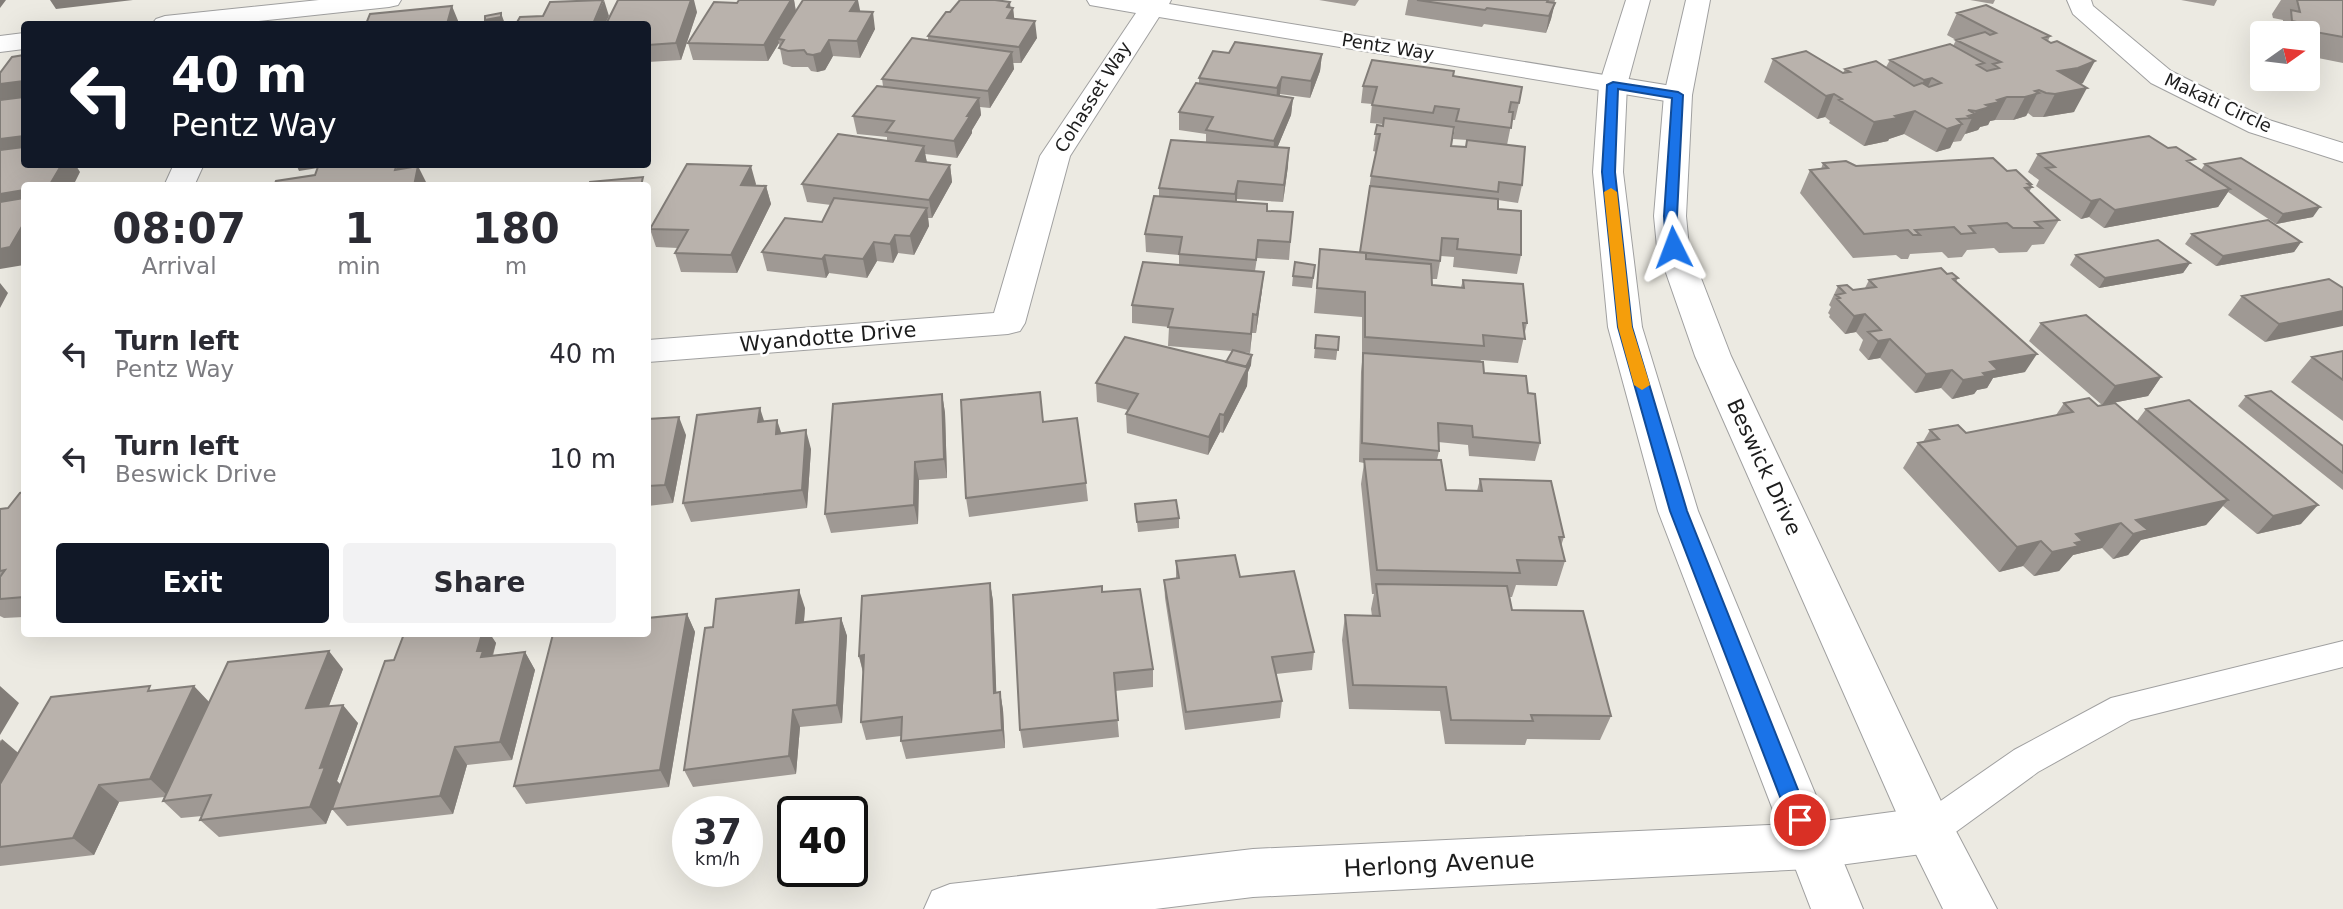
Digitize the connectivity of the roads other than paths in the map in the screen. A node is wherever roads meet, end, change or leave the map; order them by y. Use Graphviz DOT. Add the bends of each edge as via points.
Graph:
graph roads {
  1 [pos="389,0"];
  2 [pos="1099,0"];
  3 [pos="1638,0"];
  4 [pos="1698,0"];
  5 [pos="2079,0"];
  6 [pos="1156,4"];
  7 [pos="263,12"];
  8 [pos="190,21"];
  9 [pos="21,41"];
  10 [pos="0,44"];
  11 [pos="1613,85"];
  12 [pos="1678,95"];
  13 [pos="2343,153"];
  14 [pos="1008,323"];
  15 [pos="651,351"];
  16 [pos="2343,654"];
  17 [pos="1929,830"];
  18 [pos="1810,846"];
  19 [pos="950,909"];
  20 [pos="1837,909"];
  21 [pos="1971,909"];
  1 -- 7 [label="street"];
  2 -- 6 [label="street, Pentz Way"];
  3 -- 11 [label="street"];
  4 -- 12 [label="street, Beswick Drive"];
  5 -- 13 [label="street, Makati Circle" via="2082,9 2161,77 2259,126"];
  6 -- 11 [label="street, Pentz Way"];
  6 -- 14 [label="street, Cohasset Way" via="1055,156"];
  7 -- 8 [label="street"];
  9 -- 10 [label="street"];
  11 -- 12 [label="street, Pentz Way"];
  11 -- 18 [label="street" via="1608,172 1625,327 1678,511"];
  12 -- 17 [label="street, Beswick Drive" via="1673,247 1713,356"];
  14 -- 15 [label="street, Wyandotte Drive"];
  16 -- 17 [label="lane" via="2123,708 2026,761"];
  17 -- 18 [label="street, Herlong Avenue"];
  17 -- 21 [label="street, Beswick Drive"];
  18 -- 19 [label="street, Herlong Avenue" via="1253,873"];
  18 -- 20 [label="street"];
}
